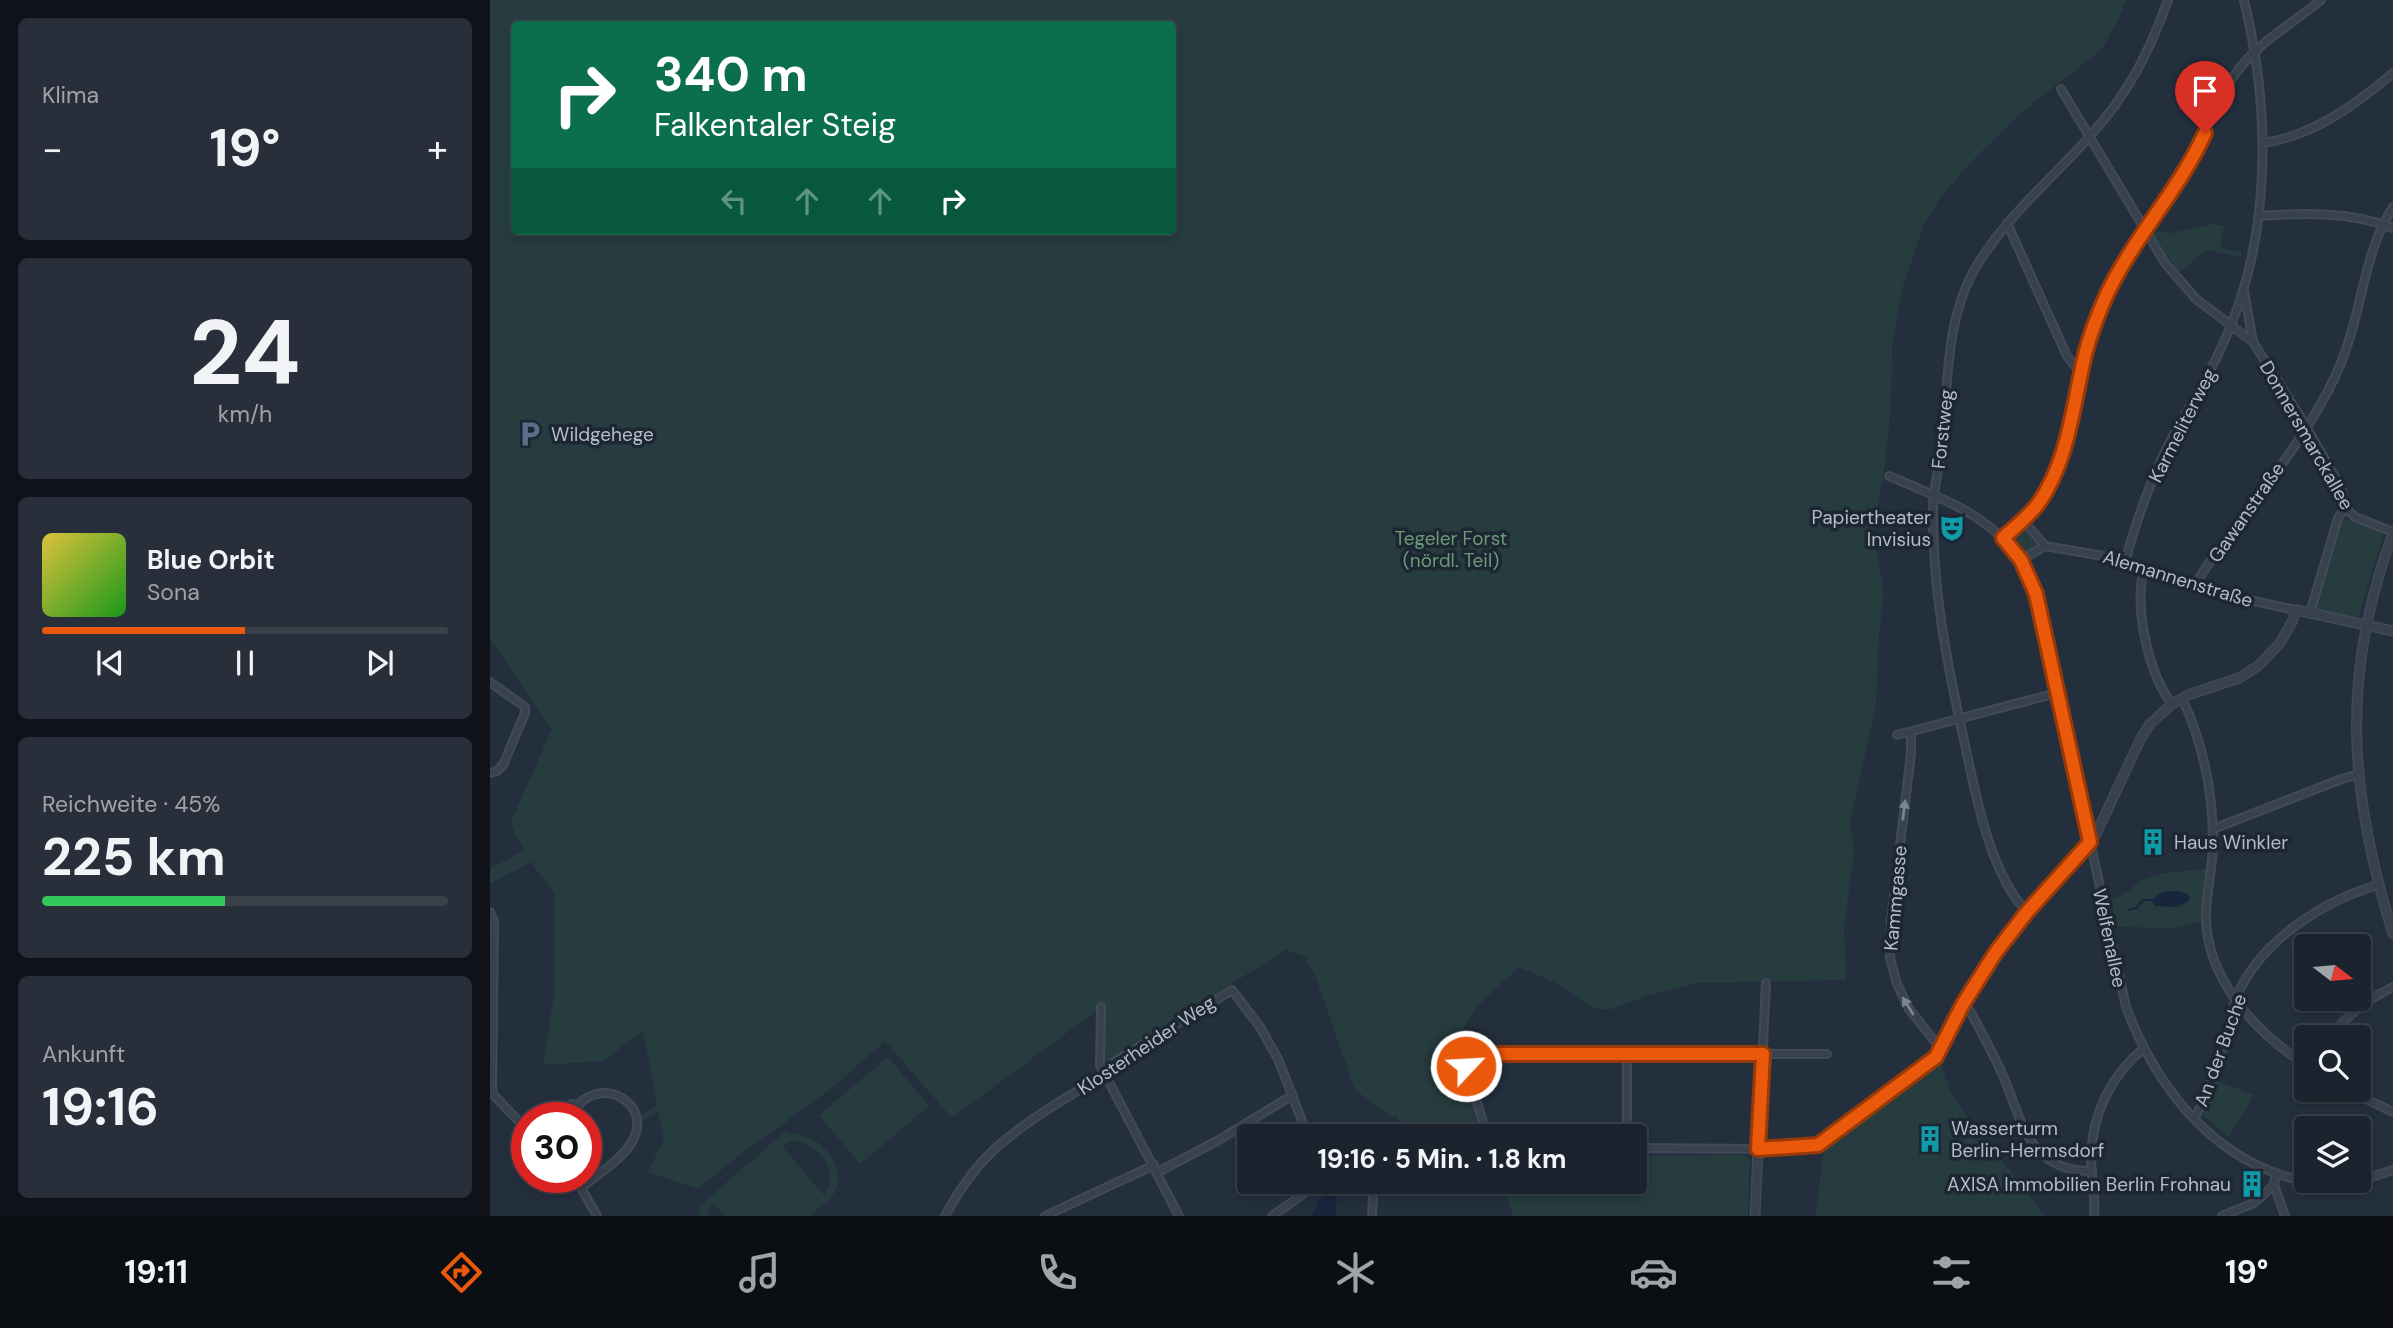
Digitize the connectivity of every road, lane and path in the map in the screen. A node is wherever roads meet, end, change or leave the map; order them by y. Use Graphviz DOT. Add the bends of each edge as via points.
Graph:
graph roads {
  1 [pos="2168,0"];
  2 [pos="2244,0"];
  3 [pos="2321,0"];
  4 [pos="2255,52"];
  5 [pos="2393,73"];
  6 [pos="2061,89"];
  7 [pos="2089,137"];
  8 [pos="2263,143"];
  9 [pos="2393,207"];
  10 [pos="2258,216"];
  11 [pos="2007,223"];
  12 [pos="2382,224"];
  13 [pos="2393,228"];
  14 [pos="2145,231"];
  15 [pos="2244,289"];
  16 [pos="2231,326"];
  17 [pos="2253,342"];
  18 [pos="2082,368"];
  19 [pos="2306,427"];
  20 [pos="1889,475"];
  21 [pos="1933,495"];
  22 [pos="2345,508"];
  23 [pos="2023,520"];
  24 [pos="2393,533"];
  25 [pos="2003,538"];
  26 [pos="2045,546"];
  27 [pos="2021,560"];
  28 [pos="2125,562"];
  29 [pos="2144,569"];
  30 [pos="2195,587"];
  31 [pos="2296,610"];
  32 [pos="2310,613"];
  33 [pos="2366,624"];
  34 [pos="2393,631"];
  35 [pos="490,682"];
  36 [pos="2057,692"];
  37 [pos="2182,698"];
  38 [pos="2172,704"];
  39 [pos="1959,718"];
  40 [pos="1911,732"];
  41 [pos="1897,735"];
  42 [pos="490,772"];
  43 [pos="2358,774"];
  44 [pos="2213,829"];
  45 [pos="2090,842"];
  46 [pos="2378,884"];
  47 [pos="490,912"];
  48 [pos="2027,912"];
  49 [pos="2393,934"];
  50 [pos="1766,984"];
  51 [pos="2393,988"];
  52 [pos="2235,1000"];
  53 [pos="1963,1004"];
  54 [pos="1101,1007"];
  55 [pos="2342,1025"];
  56 [pos="2144,1048"];
  57 [pos="1941,1049"];
  58 [pos="1627,1054"];
  59 [pos="1763,1054"];
  60 [pos="1827,1054"];
  61 [pos="2294,1057"];
  62 [pos="1104,1072"];
  63 [pos="491,1093"];
  64 [pos="1293,1095"];
  65 [pos="2371,1101"];
  66 [pos="582,1102"];
  67 [pos="2393,1112"];
  68 [pos="511,1114"];
  69 [pos="2194,1119"];
  70 [pos="1304,1124"];
  71 [pos="1483,1124"];
  72 [pos="1628,1124"];
  73 [pos="1647,1148"];
  74 [pos="1758,1149"];
  75 [pos="1156,1168"];
  76 [pos="602,1170"];
  77 [pos="2393,1170"];
  78 [pos="2092,1171"];
  79 [pos="2276,1173"];
  80 [pos="2274,1185"];
  81 [pos="584,1193"];
  82 [pos="1303,1194"];
  83 [pos="1372,1194"];
  84 [pos="597,1216"];
  85 [pos="945,1216"];
  86 [pos="1045,1216"];
  87 [pos="1179,1216"];
  88 [pos="1272,1216"];
  89 [pos="1372,1216"];
  90 [pos="1755,1216"];
  91 [pos="2094,1216"];
  92 [pos="2222,1216"];
  93 [pos="2285,1216"];
  1 -- 7 [label="street, Forstweg" via="2138,72"];
  2 -- 4 [label="street, Karmeliterweg"];
  3 -- 4 [label="street"];
  4 -- 8 [label="street, Karmeliterweg"];
  4 -- 14 [label="street" via="2228,84 2190,162"];
  5 -- 8 [label="street" via="2316,127"];
  6 -- 7 [label="street, Donnersmarckallee"];
  7 -- 11 [label="street, Forstweg"];
  7 -- 14 [label="street, Donnersmarckallee"];
  8 -- 10 [label="street, Karmeliterweg"];
  9 -- 12 [label="street, Gawanstraße"];
  10 -- 12 [label="street" via="2328,214"];
  10 -- 15 [label="street, Karmeliterweg"];
  11 -- 18 [label="street" via="2067,356"];
  11 -- 21 [label="street, Forstweg" via="1973,273 1958,308"];
  12 -- 13 [label="street"];
  12 -- 19 [label="street, Gawanstraße" via="2341,364"];
  14 -- 16 [label="street, Donnersmarckallee" via="2185,288"];
  14 -- 18 [label="street" via="2106,297"];
  15 -- 16 [label="street, Karmeliterweg"];
  15 -- 17 [label="street, Karmeliterweg"];
  16 -- 17 [label="street, Donnersmarckallee"];
  16 -- 28 [label="street, Karmeliterweg" via="2160,463"];
  17 -- 19 [label="street, Donnersmarckallee"];
  18 -- 23 [label="street" via="2056,469 2039,503"];
  19 -- 22 [label="street, Donnersmarckallee" via="2343,494"];
  19 -- 30 [label="street, Gawanstraße"];
  20 -- 21 [label="street, Welfenallee"];
  21 -- 25 [label="street, Welfenallee" via="1971,514"];
  21 -- 39 [label="street, Forstweg" via="1937,594"];
  22 -- 24 [label="street, Donnersmarckallee"];
  22 -- 32 [label="street"];
  23 -- 25 [label="street"];
  23 -- 26 [label="street"];
  24 -- 33 [label="street"];
  25 -- 27 [label="street, Welfenallee"];
  26 -- 27 [label="street"];
  26 -- 28 [label="street, Alemannenstraße"];
  27 -- 36 [label="street, Welfenallee" via="2036,594"];
  28 -- 29 [label="street, Alemannenstraße"];
  29 -- 30 [label="street, Alemannenstraße"];
  29 -- 38 [label="street" via="2146,642"];
  30 -- 31 [label="street, Alemannenstraße"];
  31 -- 32 [label="street, Alemannenstraße"];
  31 -- 37 [label="street" via="2280,643 2258,666 2239,678"];
  32 -- 33 [label="street, Alemannenstraße"];
  33 -- 34 [label="street, Alemannenstraße"];
  33 -- 43 [label="street" via="2357,702"];
  35 -- 42 [label="street" via="525,707 503,765"];
  36 -- 39 [label="street"];
  36 -- 45 [label="street, Welfenallee"];
  37 -- 38 [label="street"];
  37 -- 44 [label="street" via="2205,764"];
  38 -- 45 [label="street" via="2141,738"];
  39 -- 40 [label="street"];
  39 -- 48 [label="street, Forstweg" via="1987,835"];
  40 -- 41 [label="street"];
  57 -- 40 [label="street, Kammgasse, one-way" via="1905,1001 1890,958"];
  43 -- 44 [label="street"];
  43 -- 46 [label="street" via="2364,828"];
  44 -- 52 [label="street" via="2206,918 2216,965"];
  45 -- 48 [label="street"];
  45 -- 56 [label="street, Welfenallee" via="2126,1007"];
  46 -- 49 [label="street"];
  46 -- 52 [label="street, An der Buche" via="2337,899 2298,923 2258,964"];
  47 -- 63 [label="street" via="494,921"];
  48 -- 53 [label="street"];
  50 -- 59 [label="street"];
  51 -- 55 [label="street" via="2372,998"];
  52 -- 61 [label="street"];
  52 -- 69 [label="street, An der Buche" via="2217,1066"];
  53 -- 57 [label="street"];
  53 -- 78 [label="street" via="1997,1062 2034,1147 2056,1164"];
  54 -- 62 [label="street" via="1099,1061"];
  56 -- 69 [label="street, Welfenallee" via="2165,1084"];
  56 -- 78 [label="street" via="2124,1066 2105,1096 2093,1136"];
  57 -- 74 [label="street" via="1818,1145"];
  58 -- 59 [label="street"];
  58 -- 71 [label="street" via="1470,1055 1466,1066"];
  58 -- 72 [label="street"];
  59 -- 60 [label="street"];
  59 -- 74 [label="street"];
  62 -- 64 [label="street, Klosterheider Weg" via="1232,990 1270,1045"];
  62 -- 75 [label="street"];
  62 -- 85 [label="street, Klosterheider Weg" via="990,1151"];
  63 -- 68 [label="street"];
  64 -- 70 [label="street, Klosterheider Weg"];
  64 -- 75 [label="street" via="1217,1141"];
  65 -- 67 [label="street"];
  66 -- 76 [label="street" via="593,1094 615,1094 629,1104 637,1123 628,1148"];
  69 -- 79 [label="street, Welfenallee" via="2220,1142"];
  73 -- 74 [label="street"];
  74 -- 90 [label="street"];
  75 -- 86 [label="street"];
  75 -- 87 [label="street"];
  77 -- 79 [label="street, Welfenallee" via="2335,1185"];
  78 -- 91 [label="street"];
  79 -- 80 [label="street"];
  80 -- 92 [label="street" via="2254,1203"];
  80 -- 93 [label="street"];
  81 -- 84 [label="street"];
  82 -- 88 [label="street"];
  83 -- 89 [label="street"];
}
